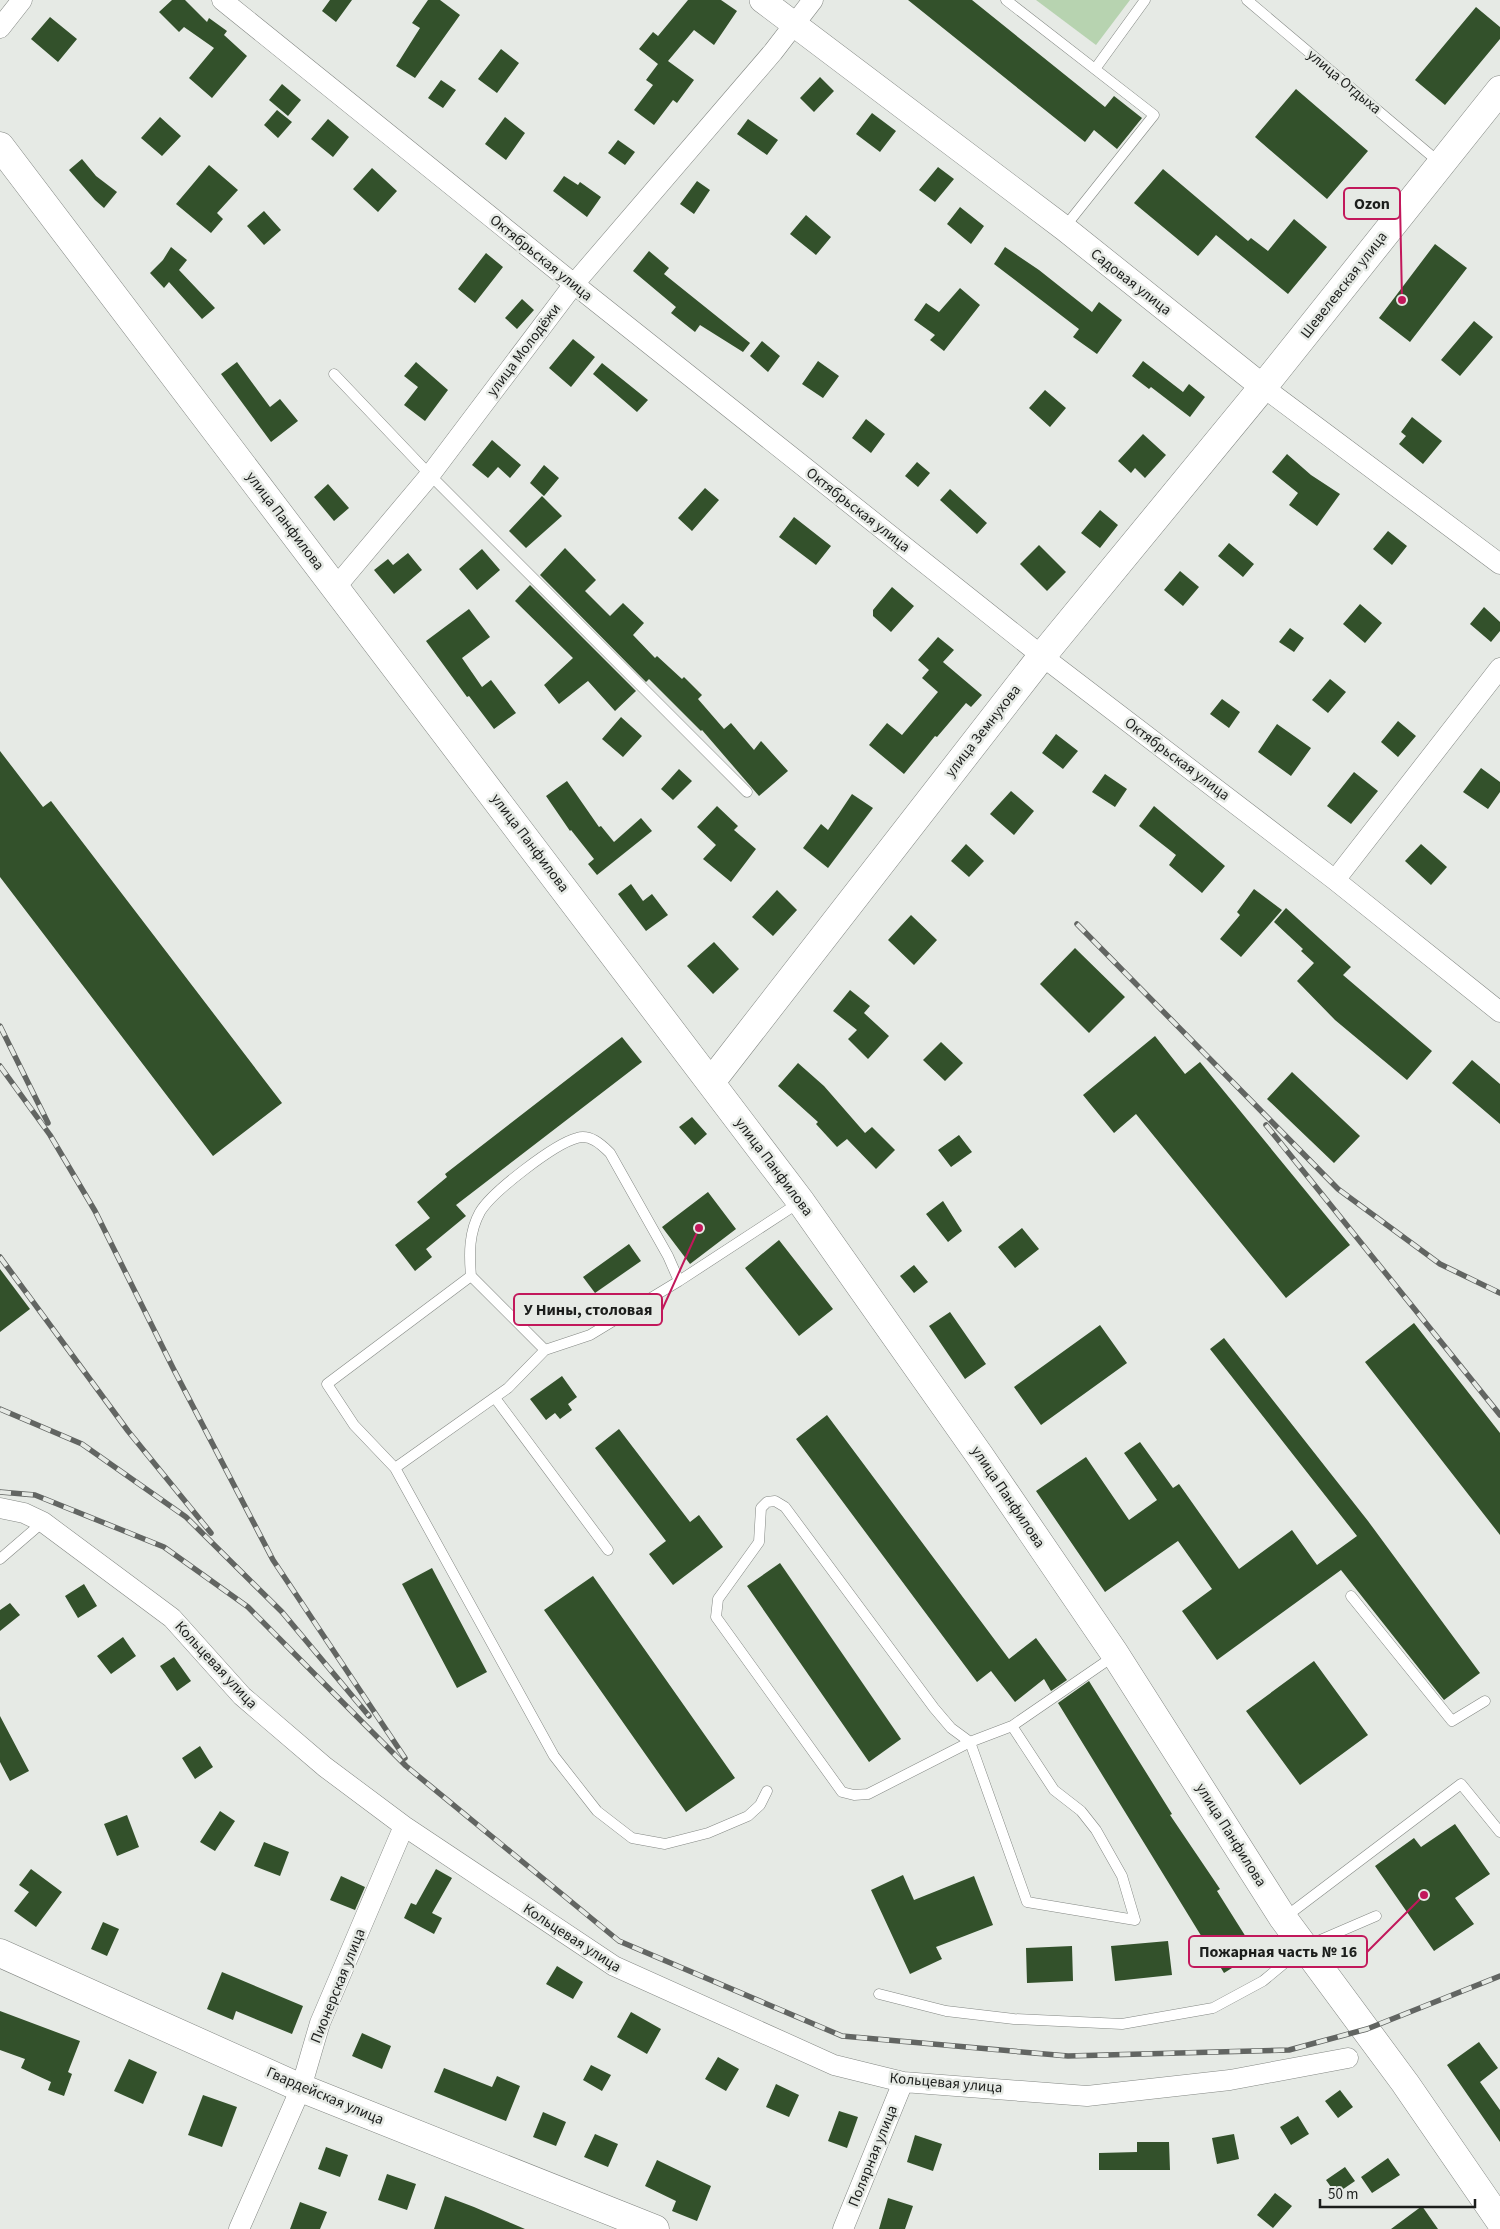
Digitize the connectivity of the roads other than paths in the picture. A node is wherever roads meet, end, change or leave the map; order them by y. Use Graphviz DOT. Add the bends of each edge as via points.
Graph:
graph roads {
  1 [pos="22,0"];
  2 [pos="222,0"];
  3 [pos="762,0"];
  4 [pos="813,0"];
  5 [pos="1006,0"];
  6 [pos="1145,0"];
  7 [pos="1247,0"];
  8 [pos="794,26"];
  9 [pos="0,28"];
  10 [pos="1095,69"];
  11 [pos="1500,90"];
  12 [pos="0,146"];
  13 [pos="1441,163"];
  14 [pos="1064,228"];
  15 [pos="574,284"];
  16 [pos="334,374"];
  17 [pos="1263,387"];
  18 [pos="430,476"];
  19 [pos="1500,564"];
  20 [pos="336,588"];
  21 [pos="1042,656"];
  22 [pos="1500,668"];
  23 [pos="747,792"];
  24 [pos="1335,880"];
  25 [pos="1500,1012"];
  26 [pos="711,1082"];
  27 [pos="801,1202"];
  28 [pos="471,1276"];
  29 [pos="679,1281"];
  30 [pos="545,1350"];
  31 [pos="495,1398"];
  32 [pos="395,1468"];
  33 [pos="0,1508"];
  34 [pos="43,1522"];
  35 [pos="608,1550"];
  36 [pos="0,1559"];
  37 [pos="1350,1596"];
  38 [pos="1115,1654"];
  39 [pos="1485,1701"];
  40 [pos="1012,1726"];
  41 [pos="970,1742"];
  42 [pos="767,1791"];
  43 [pos="404,1826"];
  44 [pos="1500,1832"];
  45 [pos="1376,1916"];
  46 [pos="1283,1918"];
  47 [pos="1304,1947"];
  48 [pos="0,1953"];
  49 [pos="879,1994"];
  50 [pos="1348,2058"];
  51 [pos="903,2082"];
  52 [pos="301,2088"];
  53 [pos="1500,2221"];
  54 [pos="239,2229"];
  55 [pos="654,2229"];
  56 [pos="843,2229"];
  1 -- 9 [label="street"];
  2 -- 15 [label="street, Октябрьская улица"];
  3 -- 8 [label="street, Садовая улица"];
  4 -- 8 [label="street, улица Молодёжи"];
  5 -- 10 [label="lane"];
  6 -- 10 [label="lane"];
  7 -- 13 [label="lane, улица Отдыха"];
  8 -- 14 [label="street, Садовая улица"];
  8 -- 15 [label="street, улица Молодёжи"];
  10 -- 14 [label="lane" via="1154,115"];
  11 -- 13 [label="main road, Шевелевская улица"];
  12 -- 20 [label="main road, улица Панфилова"];
  13 -- 17 [label="main road, Шевелевская улица"];
  14 -- 17 [label="street, Садовая улица"];
  15 -- 18 [label="street, улица Молодёжи"];
  15 -- 21 [label="street, Октябрьская улица"];
  16 -- 18 [label="lane"];
  17 -- 19 [label="street, Садовая улица"];
  17 -- 21 [label="main road, улица Земнухова"];
  18 -- 20 [label="street, улица Молодёжи"];
  18 -- 23 [label="lane"];
  20 -- 26 [label="main road, улица Панфилова"];
  21 -- 24 [label="street, Октябрьская улица"];
  21 -- 26 [label="main road, улица Земнухова"];
  22 -- 24 [label="street"];
  24 -- 25 [label="street, Октябрьская улица"];
  26 -- 27 [label="main road, улица Панфилова"];
  27 -- 29 [label="lane"];
  27 -- 38 [label="main road, улица Панфилова"];
  28 -- 29 [label="lane" via="471,1235 480,1212 495,1193 541,1158 578,1137 597,1140 610,1153"];
  28 -- 30 [label="lane"];
  28 -- 32 [label="lane" via="327,1384 354,1425"];
  29 -- 30 [label="lane" via="590,1334"];
  30 -- 31 [label="lane"];
  31 -- 32 [label="lane"];
  31 -- 35 [label="lane"];
  32 -- 42 [label="lane" via="554,1756 597,1811 632,1838 665,1844 708,1833 748,1816 760,1805"];
  33 -- 34 [label="street, Кольцевая улица" via="24,1513"];
  34 -- 36 [label="lane"];
  34 -- 43 [label="street, Кольцевая улица" via="172,1618 242,1696 325,1767"];
  37 -- 39 [label="lane" via="1452,1721"];
  38 -- 40 [label="lane"];
  38 -- 46 [label="main road, улица Панфилова"];
  40 -- 41 [label="lane"];
  40 -- 41 [label="lane" via="1054,1790 1081,1810 1096,1830 1122,1876 1135,1920 1027,1902"];
  41 -- 41 [label="lane" via="868,1794 854,1796 842,1792 716,1617 718,1599 759,1542 761,1508 767,1502 775,1501 784,1506 934,1708 951,1728"];
  43 -- 51 [label="street, Кольцевая улица" via="614,1966 834,2065"];
  43 -- 52 [label="street, Пионерская улица" via="320,2023"];
  44 -- 46 [label="lane" via="1461,1784"];
  45 -- 47 [label="lane"];
  46 -- 47 [label="main road, улица Панфилова"];
  47 -- 49 [label="lane" via="1263,1981 1214,2008 1122,2024 1014,2019 946,2011"];
  47 -- 53 [label="main road, улица Панфилова" via="1406,2083"];
  48 -- 52 [label="main road, Гвардейская улица"];
  50 -- 51 [label="street, Кольцевая улица" via="1230,2080 1087,2096"];
  51 -- 56 [label="street, Полярная улица"];
  52 -- 54 [label="street, Пионерская улица"];
  52 -- 55 [label="main road, Гвардейская улица"];
}
